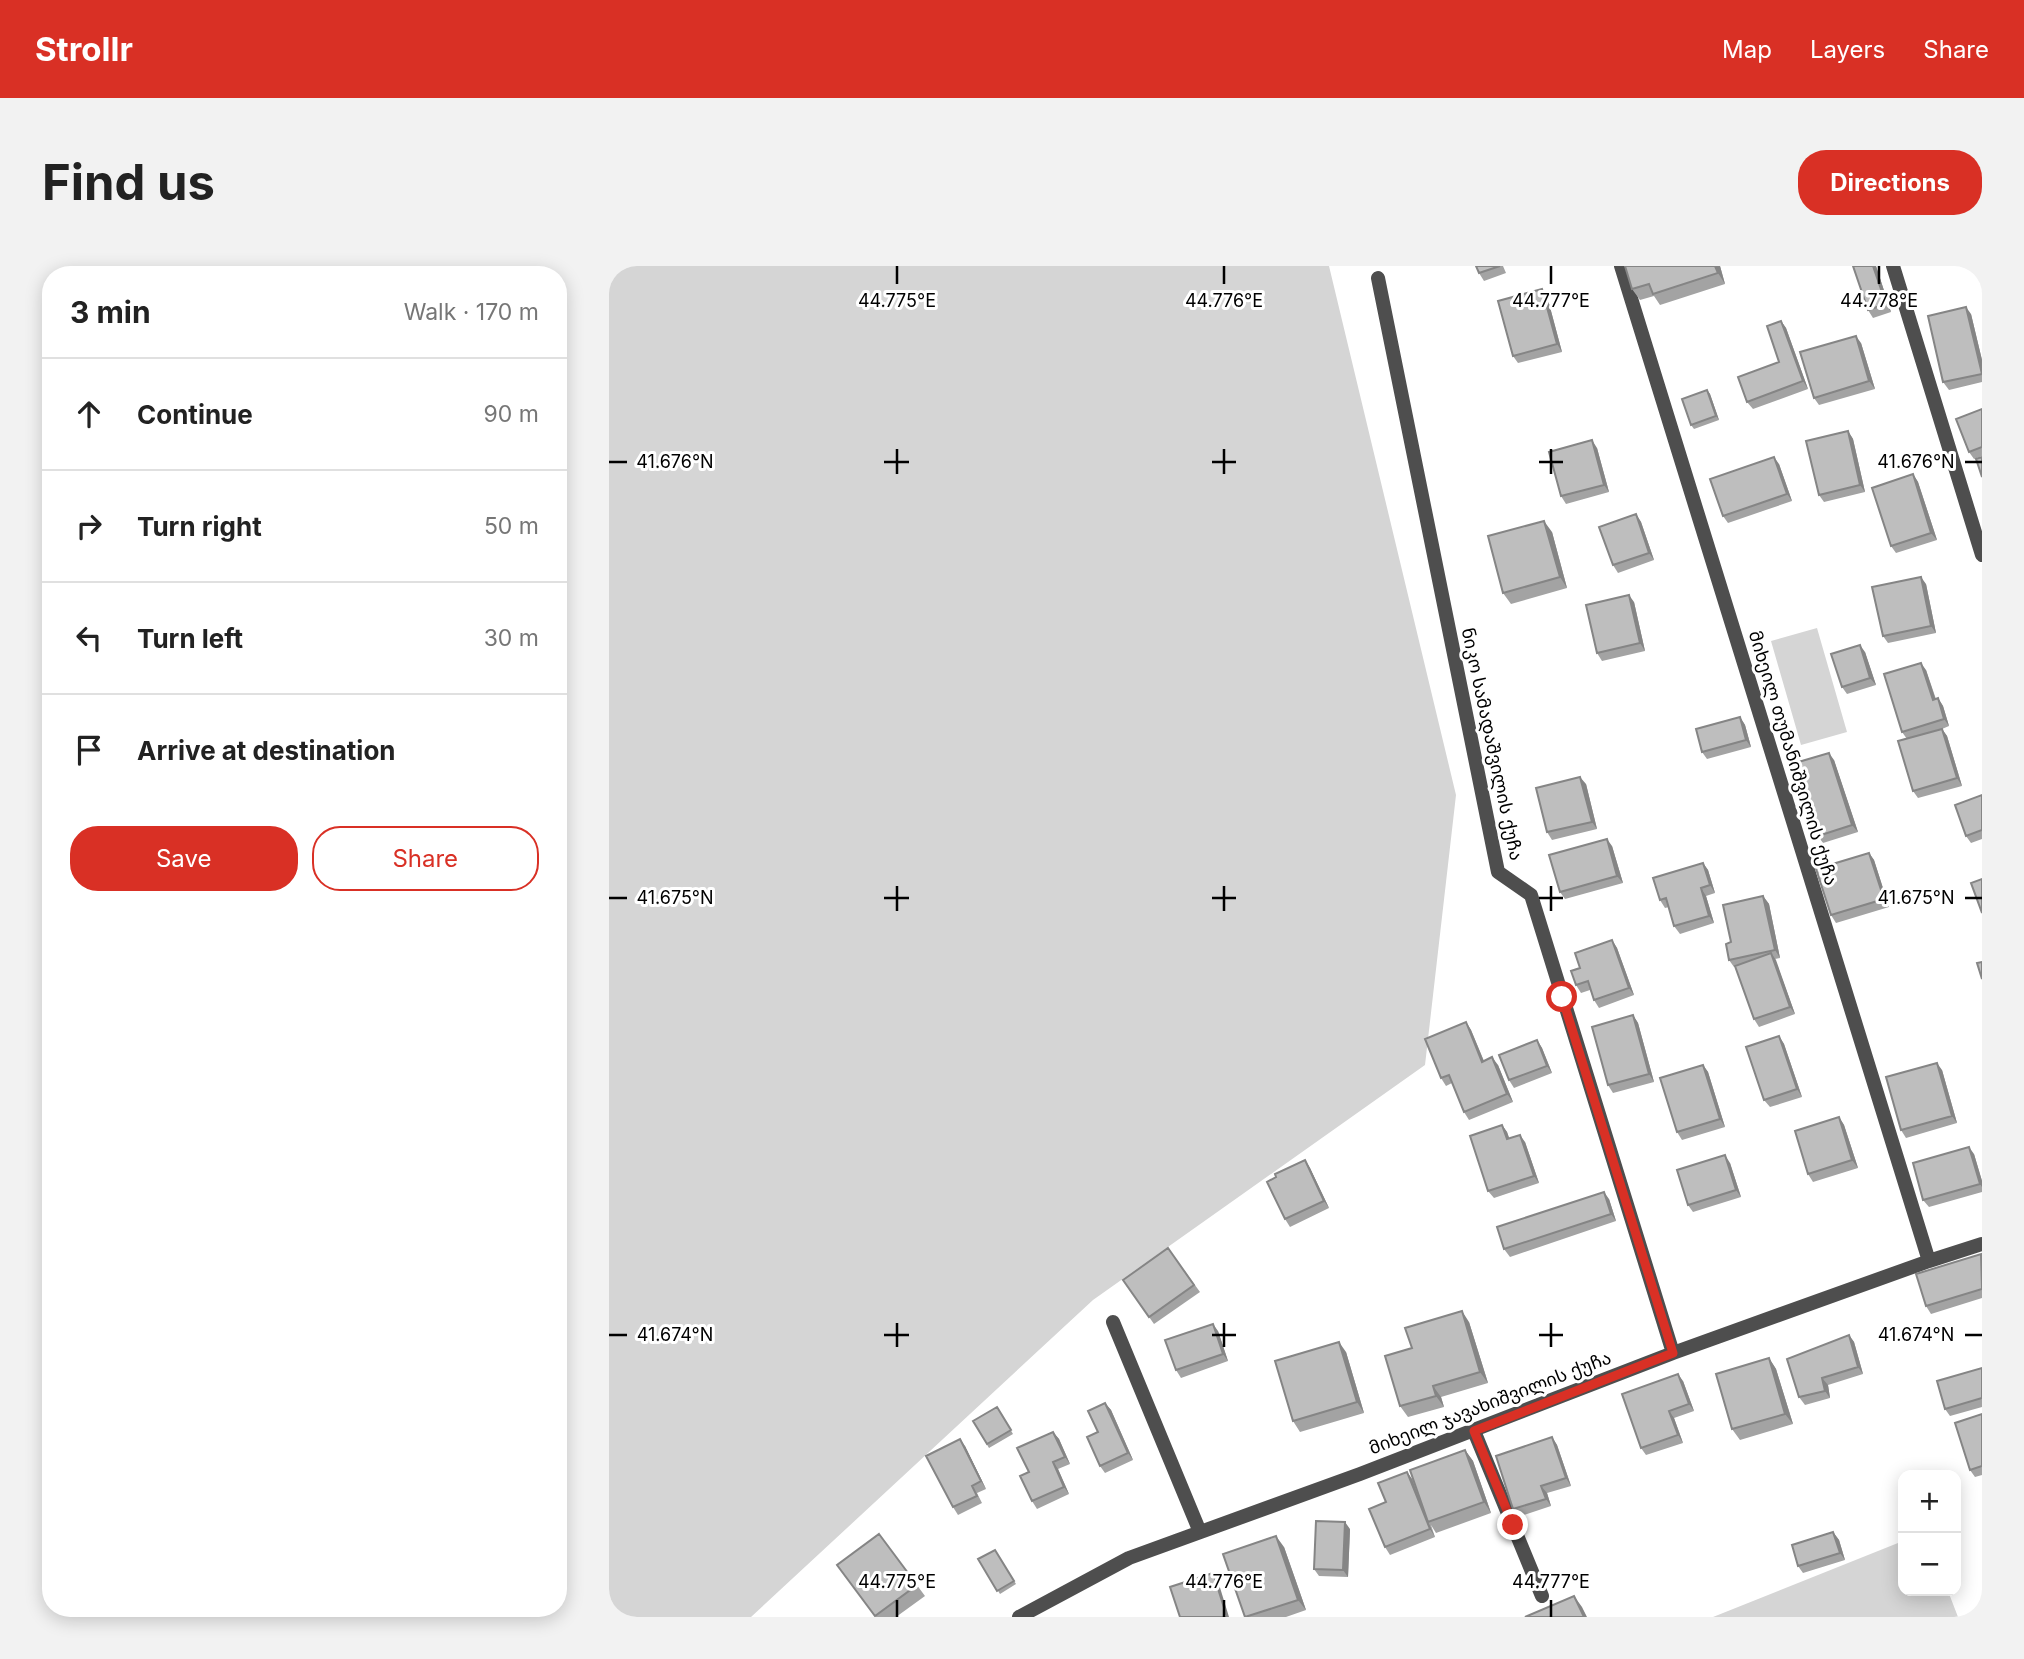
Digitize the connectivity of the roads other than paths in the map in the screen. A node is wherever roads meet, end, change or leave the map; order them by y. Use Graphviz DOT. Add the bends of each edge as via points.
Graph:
graph roads {
  1 [pos="1621,266"];
  2 [pos="1893,266"];
  3 [pos="1378,278"];
  4 [pos="1982,555"];
  5 [pos="1982,1244"];
  6 [pos="1929,1261"];
  7 [pos="1113,1322"];
  8 [pos="1673,1353"];
  9 [pos="1474,1431"];
  10 [pos="1200,1532"];
  11 [pos="1542,1596"];
  12 [pos="1019,1617"];
  1 -- 6 [label="street, მიხეილ თუმანიშვილის ქუჩა"];
  2 -- 4 [label="street"];
  3 -- 8 [label="street, ნიკო სამადაშვილის ქუჩა" via="1498,872 1531,895"];
  5 -- 6 [label="street, მიხეილ ჯავახიშვილის ქუჩა"];
  6 -- 8 [label="street, მიხეილ ჯავახიშვილის ქუჩა"];
  7 -- 10 [label="street"];
  8 -- 9 [label="street, მიხეილ ჯავახიშვილის ქუჩა"];
  9 -- 10 [label="street, მიხეილ ჯავახიშვილის ქუჩა"];
  9 -- 11 [label="street"];
  10 -- 12 [label="street, მიხეილ ჯავახიშვილის ქუჩა" via="1129,1558"];
}
